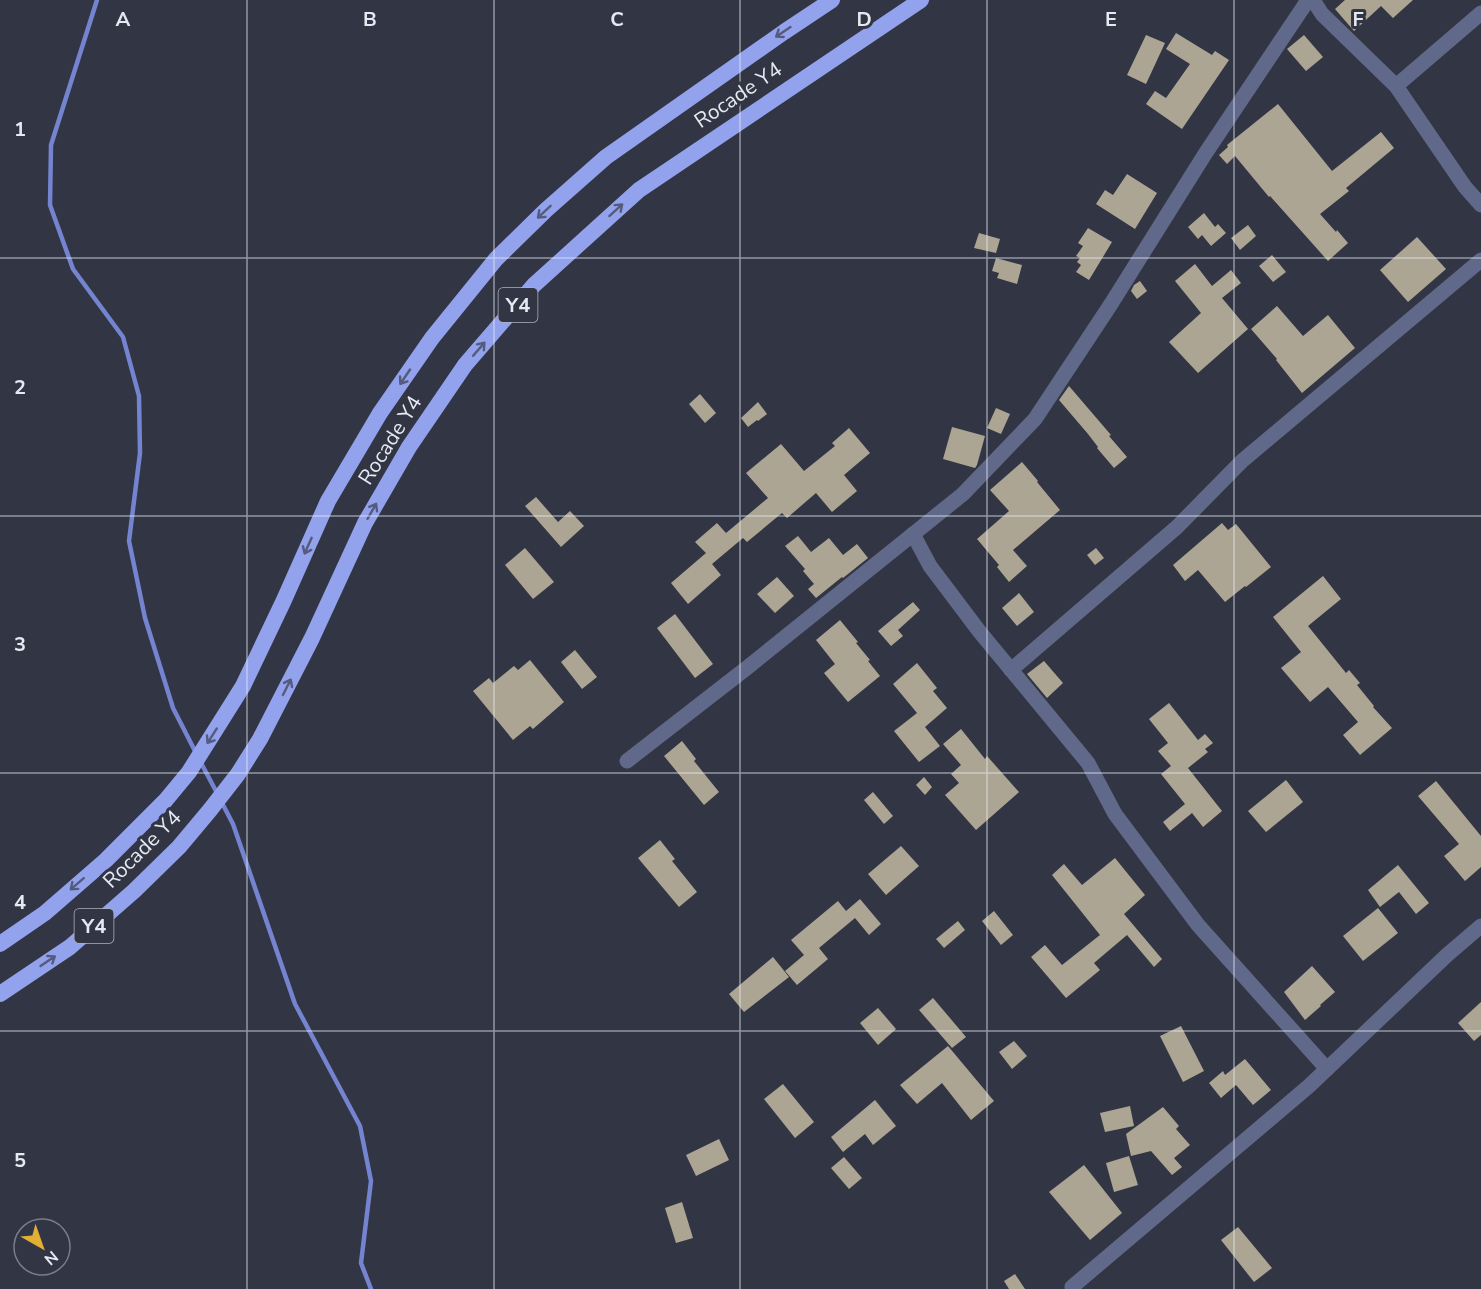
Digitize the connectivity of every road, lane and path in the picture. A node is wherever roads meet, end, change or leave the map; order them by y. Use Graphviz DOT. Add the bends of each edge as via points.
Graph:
graph roads {
  1 [pos="832,0"];
  2 [pos="921,0"];
  3 [pos="1308,0"];
  4 [pos="1313,0"];
  5 [pos="1481,13"];
  6 [pos="1396,86"];
  7 [pos="1481,206"];
  8 [pos="1481,260"];
  9 [pos="913,534"];
  10 [pos="1011,670"];
  11 [pos="627,761"];
  12 [pos="1481,926"];
  13 [pos="0,944"];
  14 [pos="0,994"];
  15 [pos="1327,1069"];
  16 [pos="1072,1287"];
  1 -- 13 [label="highway, Rocade Y4 / Y4, one-way" via="606,157 496,259 432,338 380,413 328,501 243,686 189,772 105,860 54,905"];
  14 -- 2 [label="highway, Rocade Y4 / Y4, one-way" via="70,947 134,891 179,847 238,774 312,638 365,524 409,447 465,365 534,285 639,190"];
  3 -- 9 [label="street" via="1035,419 963,494"];
  4 -- 6 [label="street" via="1322,14"];
  5 -- 6 [label="street"];
  6 -- 7 [label="street"];
  8 -- 10 [label="street" via="1242,461 1177,527"];
  9 -- 10 [label="street" via="930,566"];
  9 -- 11 [label="street"];
  10 -- 15 [label="street" via="1088,763 1115,814 1198,925"];
  12 -- 15 [label="street"];
  15 -- 16 [label="street"];
}
